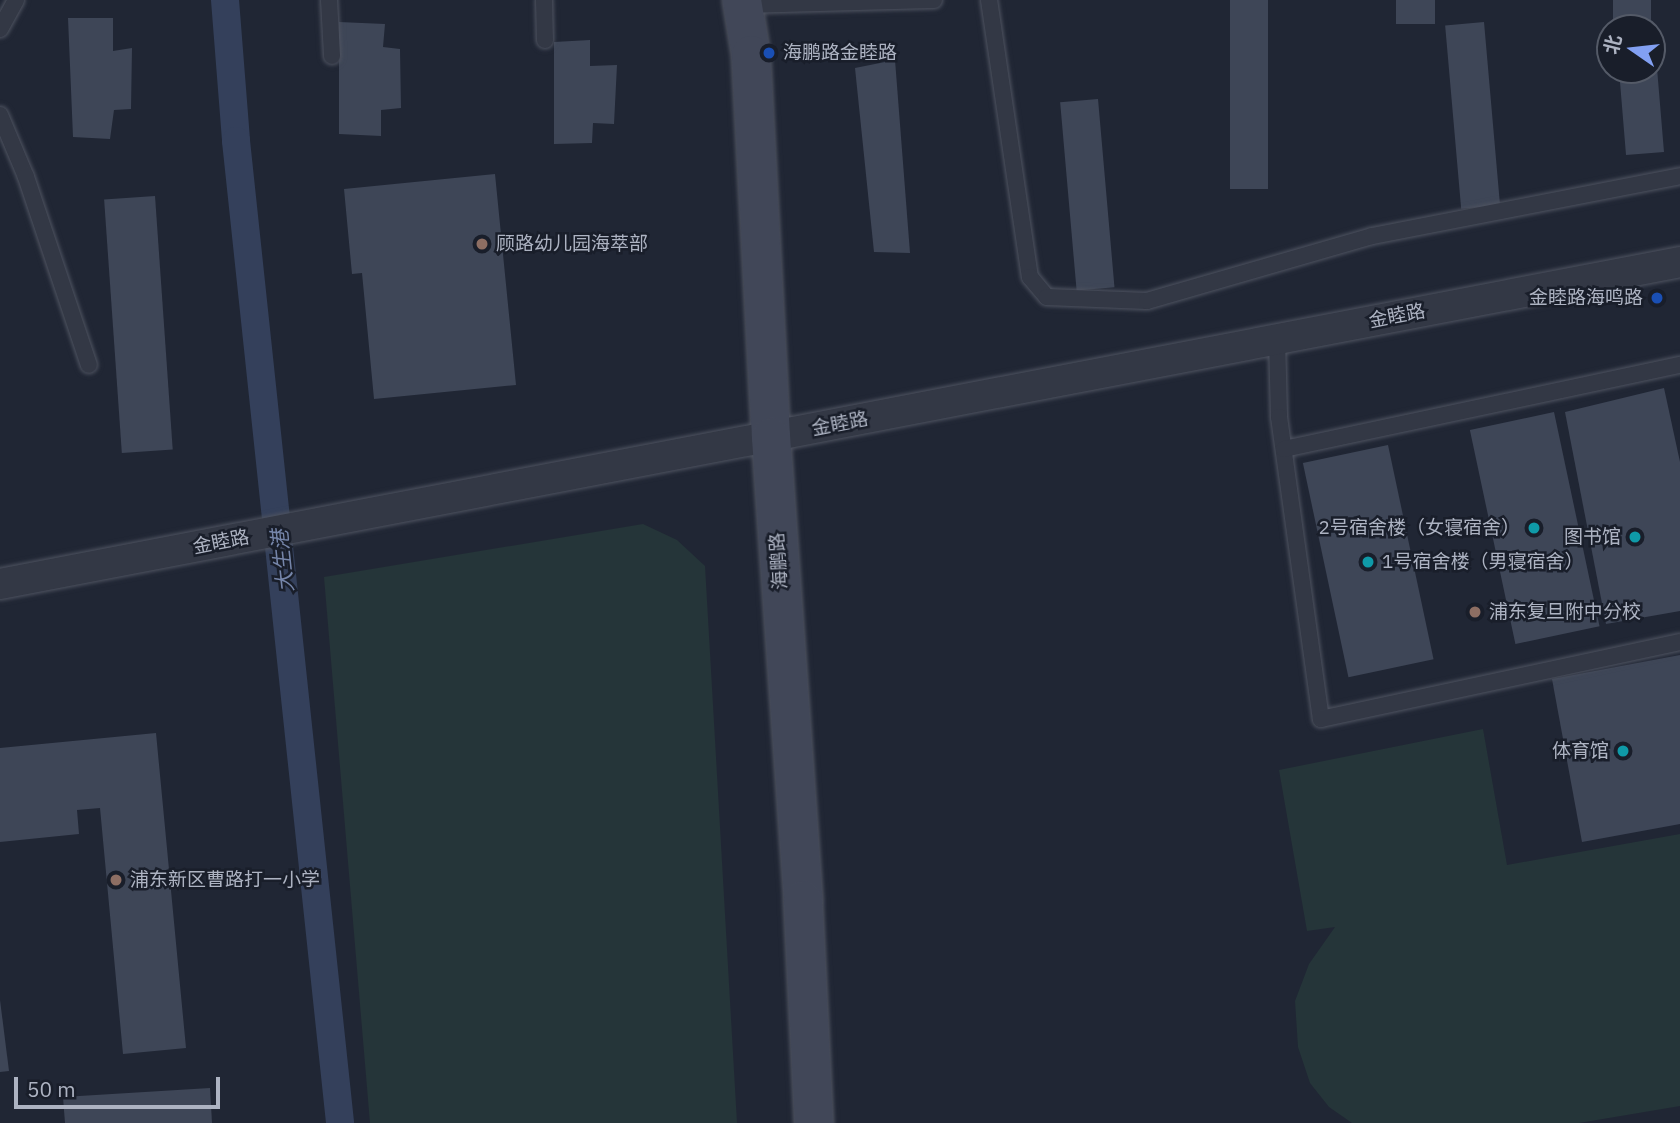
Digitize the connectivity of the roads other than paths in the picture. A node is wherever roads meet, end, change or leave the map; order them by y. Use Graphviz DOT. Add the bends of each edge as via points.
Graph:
graph roads {
  1 [pos="16,0"];
  2 [pos="329,0"];
  3 [pos="544,0"];
  4 [pos="934,0"];
  5 [pos="989,0"];
  6 [pos="743,2"];
  7 [pos="0,29"];
  8 [pos="545,40"];
  9 [pos="332,56"];
  10 [pos="0,115"];
  11 [pos="1680,176"];
  12 [pos="1680,262"];
  13 [pos="1277,339"];
  14 [pos="89,365"];
  15 [pos="1680,365"];
  16 [pos="771,437"];
  17 [pos="1284,449"];
  18 [pos="0,584"];
  19 [pos="1680,642"];
  20 [pos="814,1123"];
  1 -- 7 [label="lane"];
  2 -- 9 [label="lane"];
  3 -- 8 [label="lane"];
  4 -- 6 [label="lane"];
  5 -- 11 [label="lane" via="1030,277 1047,297 1147,301 1372,236"];
  6 -- 16 [label="street, 海鹏路" via="751,55"];
  10 -- 14 [label="lane" via="26,177"];
  12 -- 13 [label="street, 金睦路"];
  13 -- 16 [label="street, 金睦路"];
  13 -- 17 [label="lane"];
  15 -- 17 [label="lane"];
  16 -- 18 [label="street, 金睦路"];
  16 -- 20 [label="street, 海鹏路"];
  17 -- 19 [label="lane" via="1321,719"];
}
